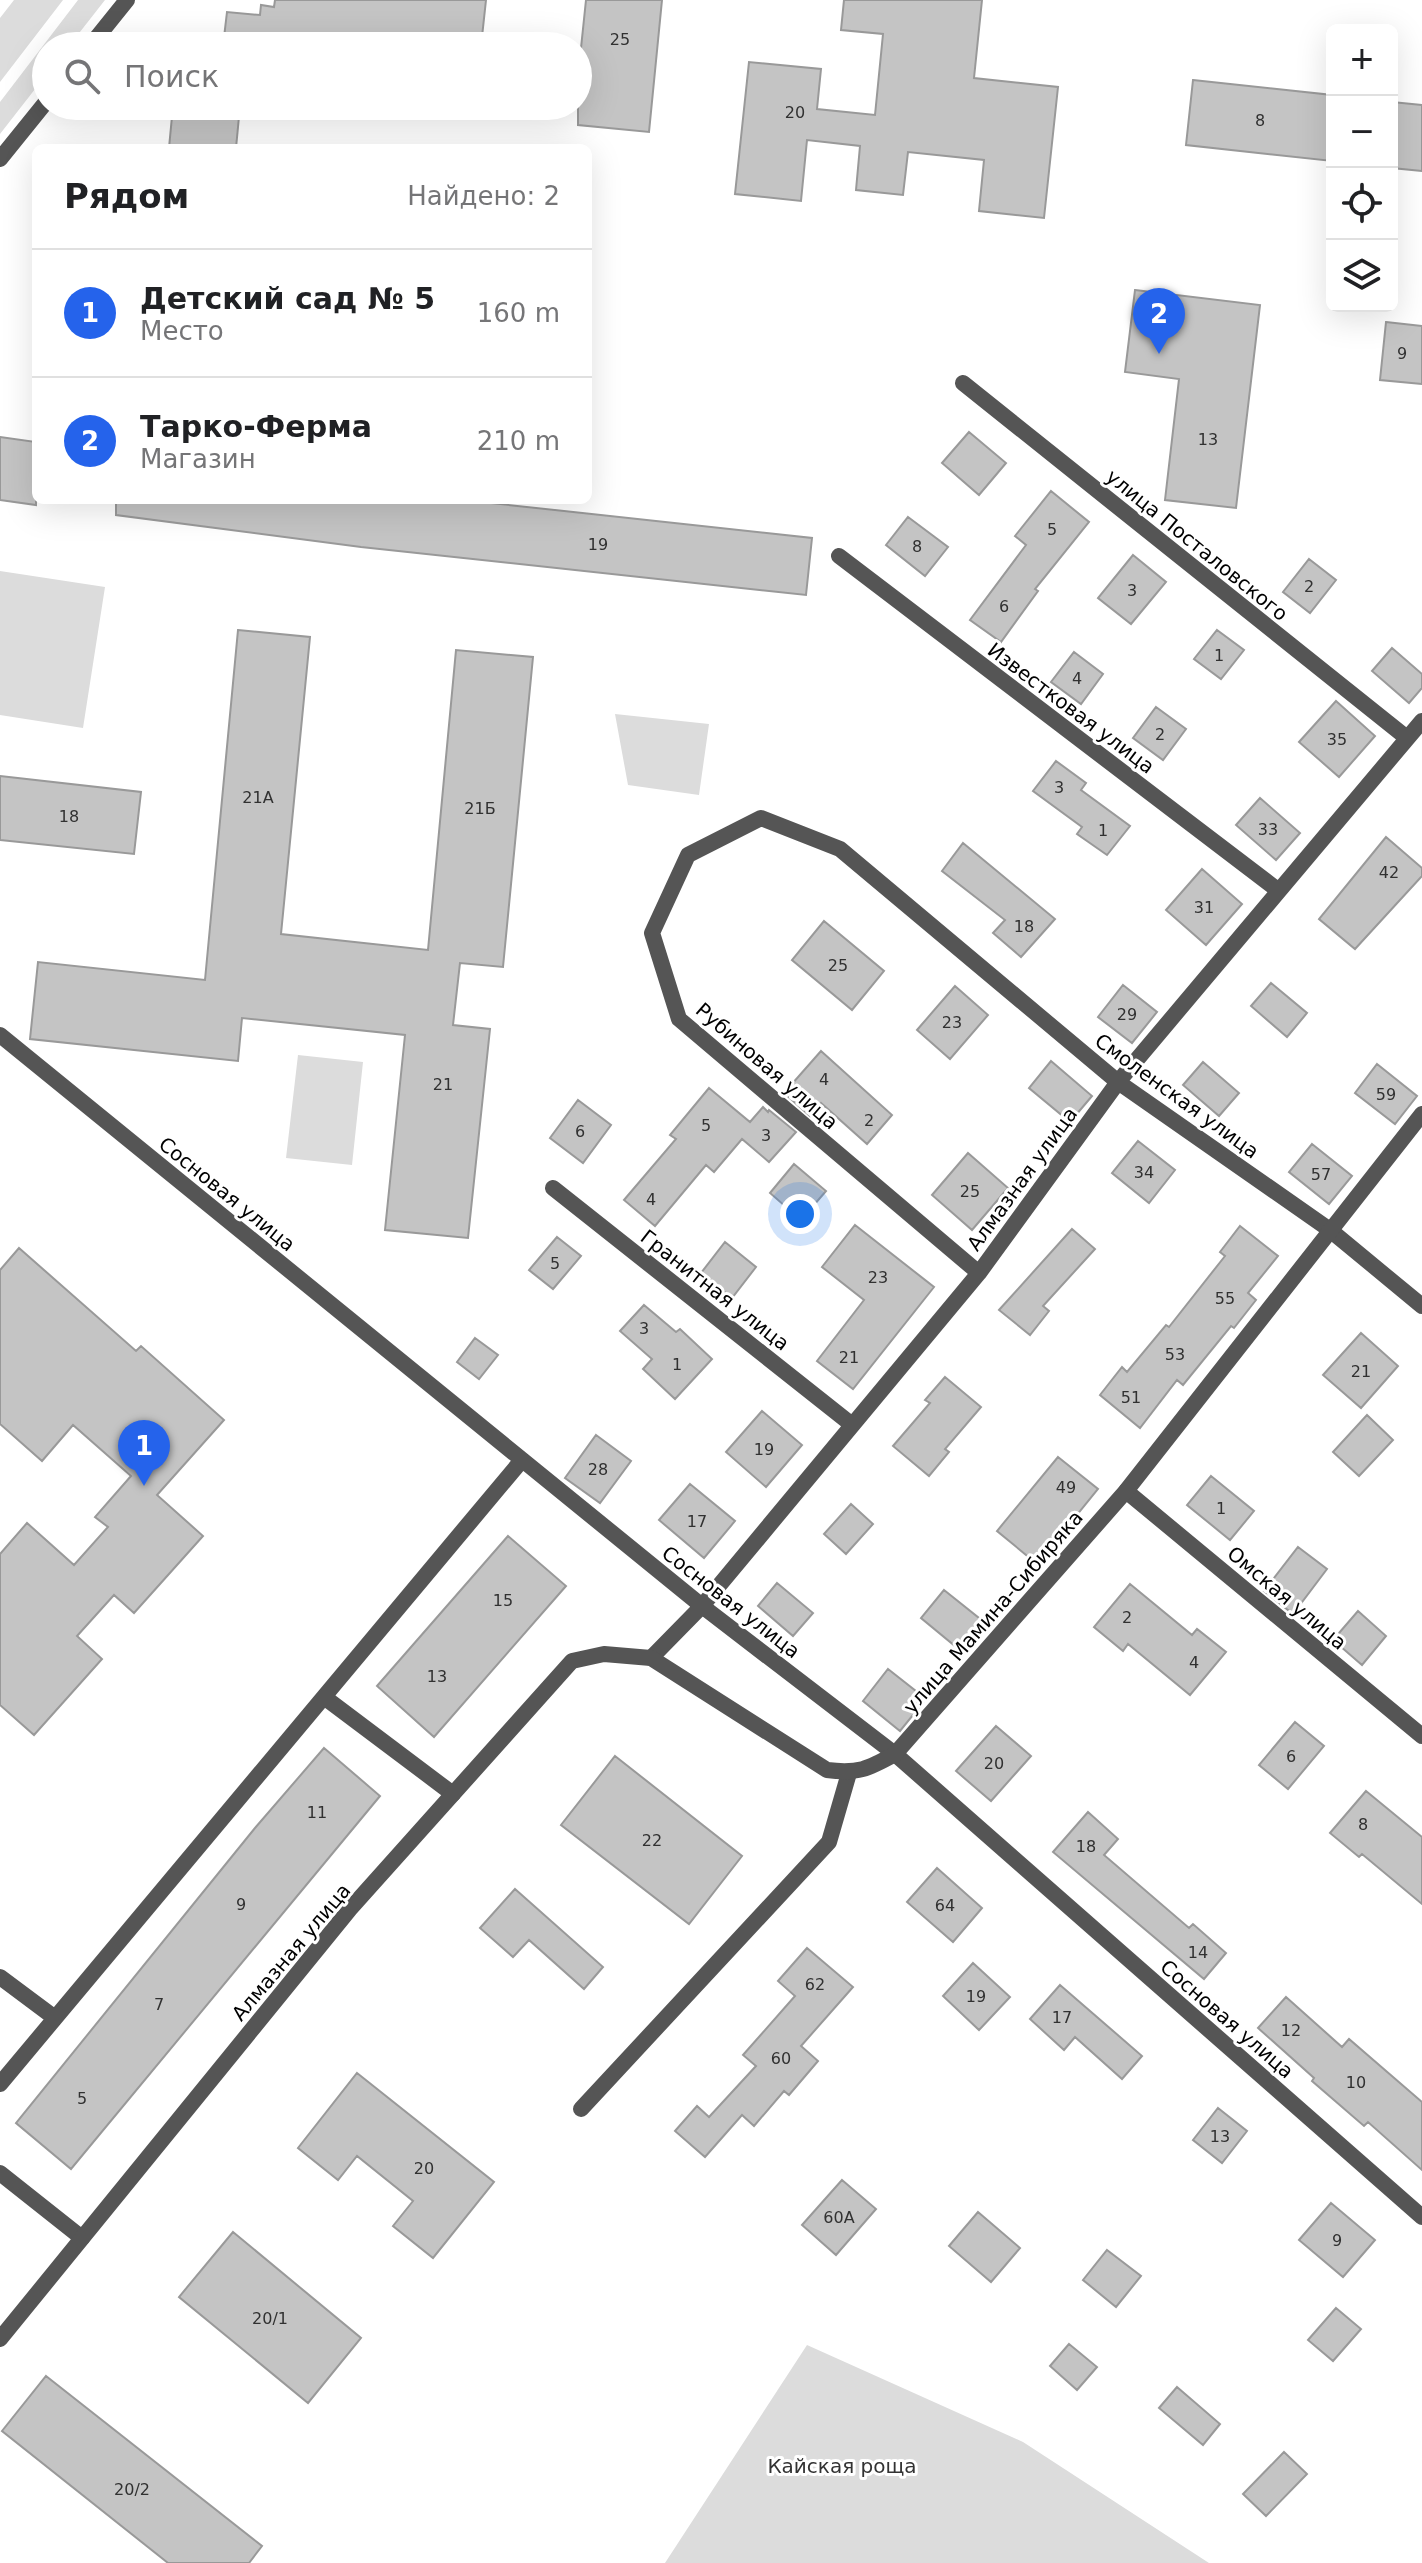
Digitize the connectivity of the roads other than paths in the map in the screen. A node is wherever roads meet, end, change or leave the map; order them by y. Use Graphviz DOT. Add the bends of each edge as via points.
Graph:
graph roads {
  1 [pos="127,0"];
  2 [pos="101,32"];
  3 [pos="32,119"];
  4 [pos="0,159"];
  5 [pos="963,383"];
  6 [pos="839,556"];
  7 [pos="1422,721"];
  8 [pos="1407,738"];
  9 [pos="840,849"];
  10 [pos="1279,891"];
  11 [pos="3,1045"];
  12 [pos="1118,1082"];
  13 [pos="1422,1114"];
  14 [pos="553,1188"];
  15 [pos="1330,1230"];
  16 [pos="979,1273"];
  17 [pos="1422,1306"];
  18 [pos="851,1424"];
  19 [pos="522,1460"];
  20 [pos="1126,1491"];
  21 [pos="702,1606"];
  22 [pos="651,1658"];
  23 [pos="324,1697"];
  24 [pos="1422,1736"];
  25 [pos="895,1754"];
  26 [pos="849,1773"];
  27 [pos="453,1794"];
  28 [pos="0,1977"];
  29 [pos="55,2018"];
  30 [pos="0,2084"];
  31 [pos="581,2109"];
  32 [pos="0,2173"];
  33 [pos="1422,2217"];
  34 [pos="82,2238"];
  35 [pos="0,2339"];
  1 -- 2 [label="street"];
  3 -- 4 [label="street"];
  5 -- 8 [label="street, улица Посталовского"];
  6 -- 10 [label="street, Известковая улица"];
  7 -- 8 [label="street, Алмазная улица"];
  8 -- 10 [label="street, Алмазная улица"];
  9 -- 12 [label="street, Смоленская улица"];
  9 -- 16 [label="street, Рубиновая улица" via="761,818 688,855 652,933 679,1019"];
  10 -- 12 [label="street, Алмазная улица"];
  11 -- 19 [label="street, Сосновая улица"];
  12 -- 15 [label="street, Смоленская улица"];
  12 -- 16 [label="street, Алмазная улица"];
  13 -- 15 [label="street, улица Мамина-Сибиряка"];
  14 -- 18 [label="street, Гранитная улица"];
  15 -- 17 [label="street, Смоленская улица"];
  15 -- 20 [label="street, улица Мамина-Сибиряка"];
  16 -- 18 [label="street, Алмазная улица"];
  18 -- 21 [label="street, Алмазная улица"];
  19 -- 21 [label="street, Сосновая улица"];
  19 -- 23 [label="street"];
  20 -- 24 [label="street, Омская улица"];
  20 -- 25 [label="street, улица Мамина-Сибиряка"];
  21 -- 22 [label="street, Алмазная улица"];
  21 -- 25 [label="street, Сосновая улица"];
  22 -- 26 [label="street, Алмазная улица" via="827,1770"];
  22 -- 27 [label="street, Алмазная улица" via="604,1654 572,1661"];
  23 -- 27 [label="street"];
  23 -- 29 [label="street"];
  25 -- 26 [label="street, улица Мамина-Сибиряка" via="867,1770"];
  25 -- 33 [label="street, Сосновая улица"];
  26 -- 31 [label="street" via="829,1842"];
  27 -- 34 [label="street, Алмазная улица" via="350,1909"];
  28 -- 29 [label="street"];
  29 -- 30 [label="street"];
  32 -- 34 [label="street"];
  34 -- 35 [label="street, Алмазная улица"];
}
